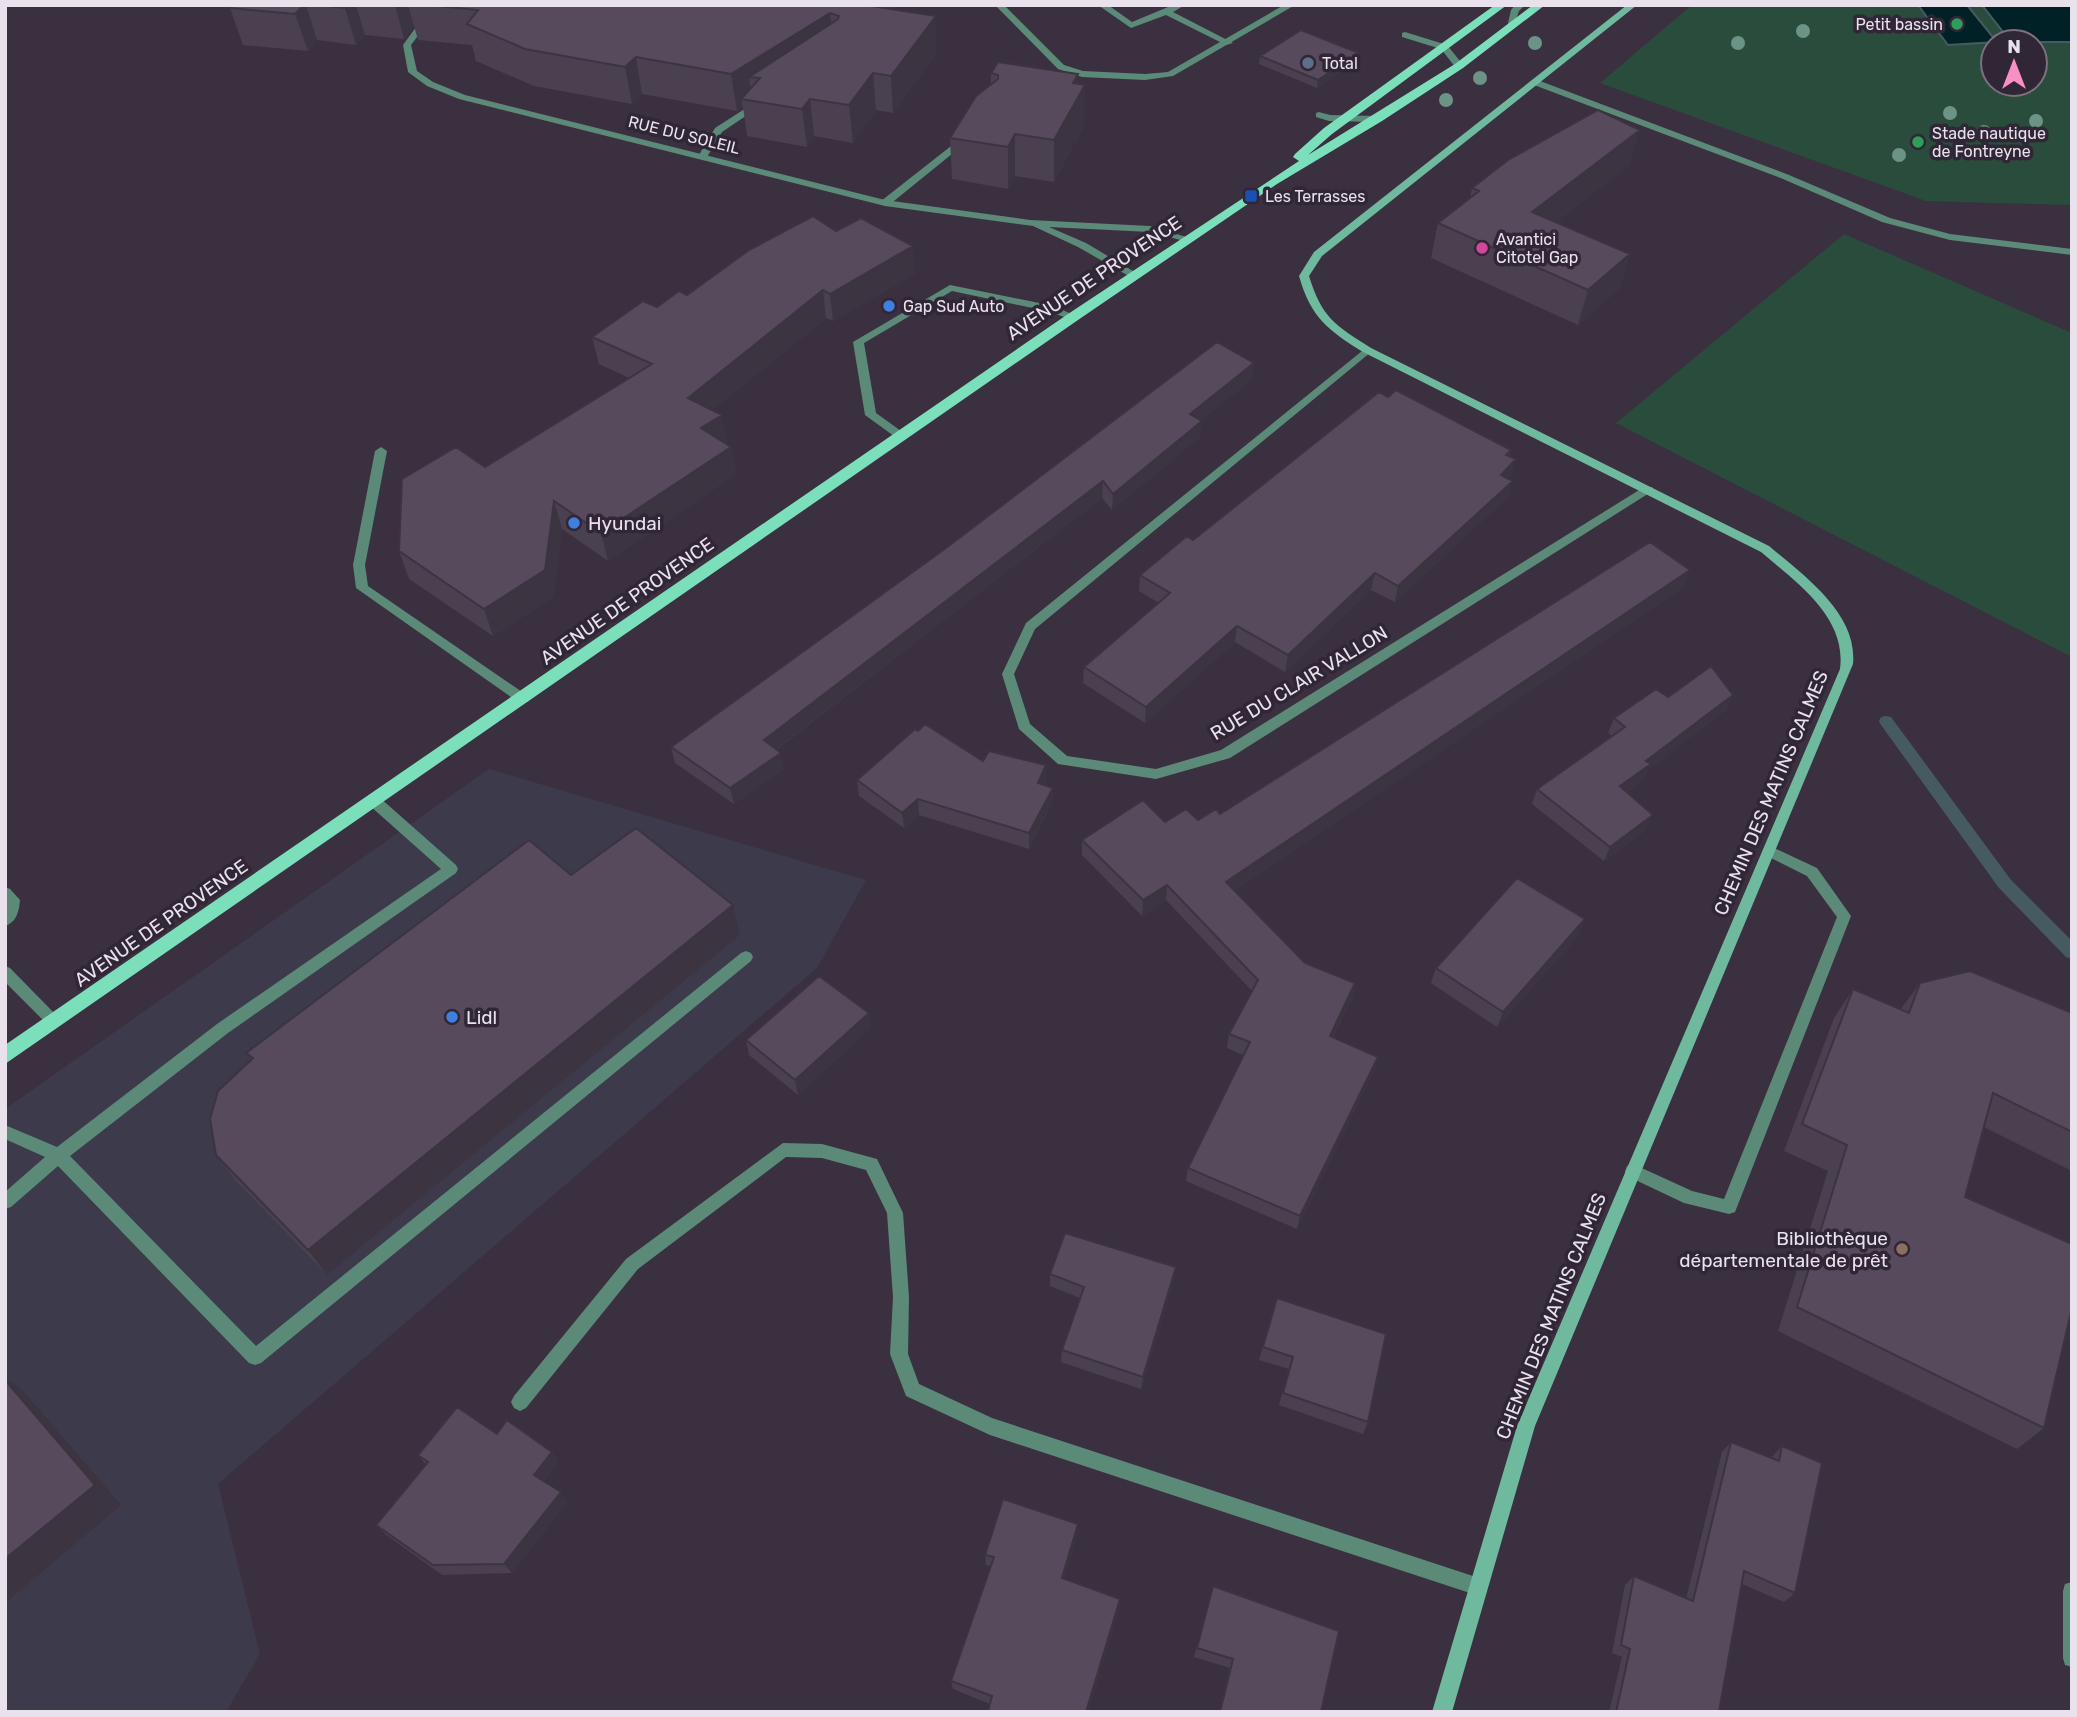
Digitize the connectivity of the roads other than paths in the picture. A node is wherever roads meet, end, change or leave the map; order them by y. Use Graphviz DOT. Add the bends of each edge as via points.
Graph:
graph roads {
  1 [pos="437,5"];
  2 [pos="999,5"];
  3 [pos="1102,5"];
  4 [pos="1181,5"];
  5 [pos="1291,5"];
  6 [pos="1502,5"];
  7 [pos="1521,5"];
  8 [pos="1540,5"];
  9 [pos="1633,5"];
  10 [pos="1166,12"];
  11 [pos="1510,26"];
  12 [pos="1405,35"];
  13 [pos="1229,43"];
  14 [pos="1444,47"];
  15 [pos="1459,66"];
  16 [pos="1537,83"];
  17 [pos="772,95"];
  18 [pos="1319,114"];
  19 [pos="1345,119"];
  20 [pos="1378,120"];
  21 [pos="971,135"];
  22 [pos="704,155"];
  23 [pos="1273,181"];
  24 [pos="885,203"];
  25 [pos="1030,223"];
  26 [pos="1188,239"];
  27 [pos="2072,251"];
  28 [pos="1134,276"];
  29 [pos="1073,317"];
  30 [pos="1367,350"];
  31 [pos="902,436"];
  32 [pos="381,451"];
  33 [pos="1648,490"];
  34 [pos="523,699"];
  35 [pos="374,801"];
  36 [pos="1770,852"];
  37 [pos="5,893"];
  38 [pos="5,920"];
  39 [pos="746,957"];
  40 [pos="5,972"];
  41 [pos="54,1022"];
  42 [pos="5,1056"];
  43 [pos="5,1132"];
  44 [pos="58,1155"];
  45 [pos="1633,1171"];
  46 [pos="5,1202"];
  47 [pos="520,1402"];
  48 [pos="1476,1586"];
  49 [pos="2072,1591"];
  50 [pos="2072,1658"];
  51 [pos="1442,1712"];
  1 -- 22 [label="street, RUE DU SOLEIL" via="407,45 413,72 430,84 462,97"];
  2 -- 13 [label="street" via="1061,67 1082,74 1170,74"];
  3 -- 10 [label="street" via="1131,24"];
  4 -- 10 [label="street"];
  5 -- 13 [label="street"];
  6 -- 14 [label="main road, AVENUE DE PROVENCE"];
  7 -- 11 [label="street"];
  8 -- 11 [label="main road, AVENUE DE PROVENCE"];
  9 -- 16 [label="street, CHEMIN DES MATINS CALMES"];
  10 -- 13 [label="street"];
  11 -- 15 [label="main road, AVENUE DE PROVENCE"];
  12 -- 14 [label="street"];
  14 -- 15 [label="street"];
  14 -- 19 [label="main road, AVENUE DE PROVENCE"];
  15 -- 20 [label="main road, AVENUE DE PROVENCE"];
  16 -- 27 [label="street" via="1886,220 1950,237"];
  16 -- 30 [label="street, CHEMIN DES MATINS CALMES" via="1318,254 1304,276 1311,304 1328,324"];
  17 -- 22 [label="street" via="718,130"];
  18 -- 19 [label="street"];
  19 -- 20 [label="street"];
  19 -- 23 [label="main road, AVENUE DE PROVENCE"];
  20 -- 23 [label="main road, AVENUE DE PROVENCE"];
  21 -- 24 [label="street"];
  22 -- 24 [label="street, RUE DU SOLEIL"];
  23 -- 26 [label="main road, AVENUE DE PROVENCE"];
  24 -- 25 [label="street, RUE DU SOLEIL"];
  25 -- 26 [label="street, RUE DU SOLEIL" via="1150,229"];
  25 -- 28 [label="street, RUE DU SOLEIL" via="1082,245"];
  26 -- 28 [label="main road, AVENUE DE PROVENCE"];
  28 -- 29 [label="main road, AVENUE DE PROVENCE"];
  29 -- 31 [label="main road, AVENUE DE PROVENCE"];
  29 -- 31 [label="street" via="950,288 858,342 871,415"];
  30 -- 33 [label="street, CHEMIN DES MATINS CALMES"];
  30 -- 33 [label="street, RUE DU CLAIR VALLON" via="1030,626 1008,674 1024,726 1063,760 1156,774 1225,754"];
  31 -- 34 [label="main road, AVENUE DE PROVENCE"];
  32 -- 34 [label="street" via="359,565 362,588"];
  33 -- 36 [label="street, CHEMIN DES MATINS CALMES" via="1765,549 1828,608 1847,645 1846,669"];
  34 -- 35 [label="main road, AVENUE DE PROVENCE"];
  35 -- 41 [label="main road, AVENUE DE PROVENCE"];
  35 -- 44 [label="street" via="451,869 221,1031"];
  36 -- 45 [label="street, CHEMIN DES MATINS CALMES"];
  36 -- 45 [label="street" via="1812,872 1843,916 1729,1207 1690,1198"];
  37 -- 38 [label="street" via="13,900 12,912"];
  39 -- 44 [label="street" via="254,1357"];
  40 -- 41 [label="street"];
  41 -- 42 [label="main road, AVENUE DE PROVENCE"];
  43 -- 44 [label="street"];
  44 -- 46 [label="street"];
  45 -- 48 [label="street, CHEMIN DES MATINS CALMES" via="1526,1426"];
  47 -- 48 [label="street" via="632,1264 783,1150 822,1151 872,1164 895,1213 900,1353 912,1390 990,1426"];
  48 -- 51 [label="street, CHEMIN DES MATINS CALMES"];
  49 -- 50 [label="street"];
}
